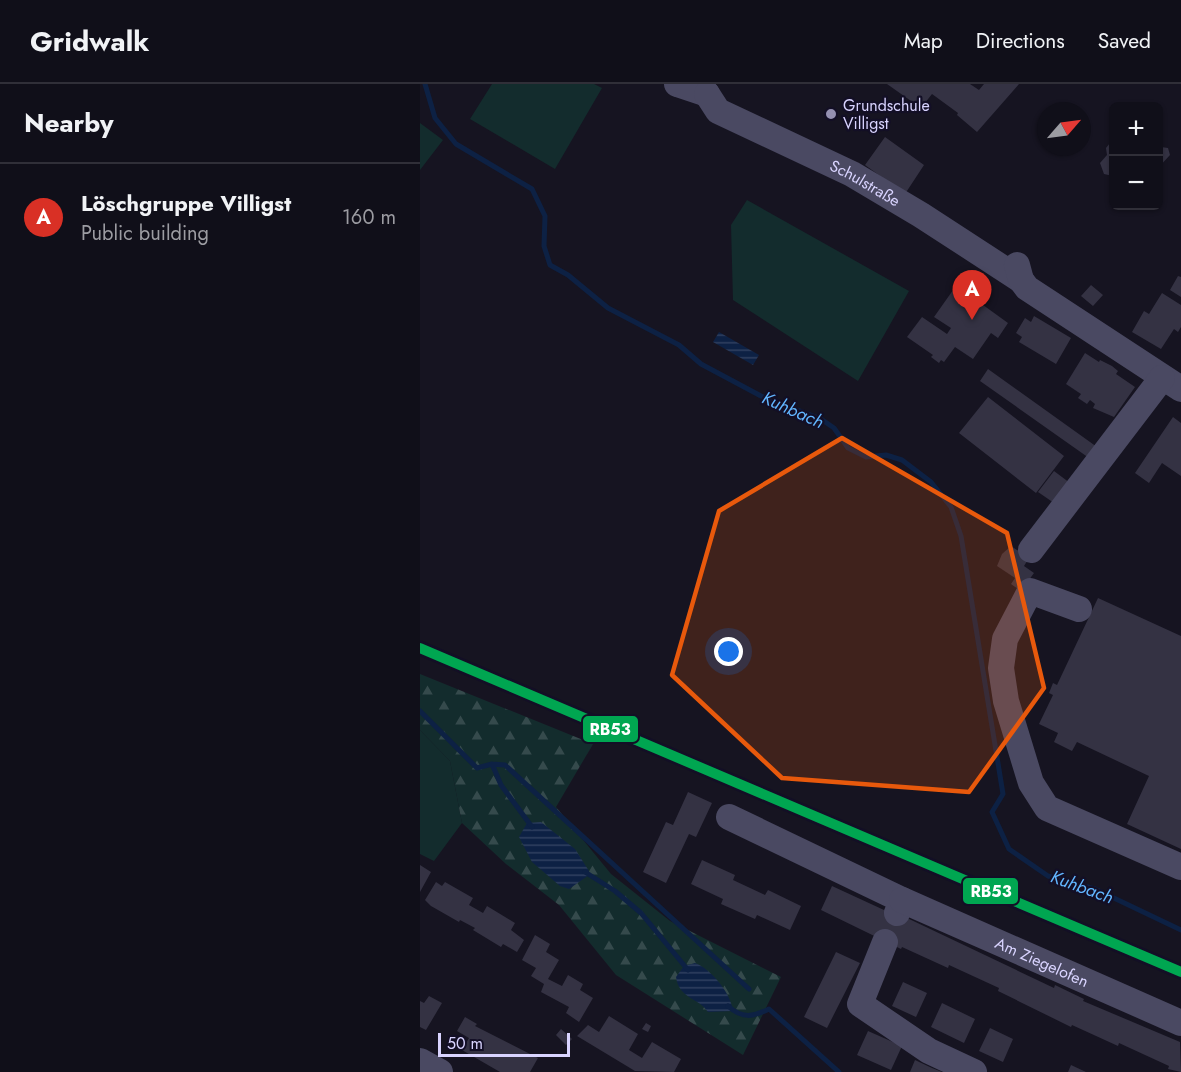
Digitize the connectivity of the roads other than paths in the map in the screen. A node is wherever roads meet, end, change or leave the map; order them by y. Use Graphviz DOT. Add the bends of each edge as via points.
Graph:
graph roads {
  1 [pos="677,84"];
  2 [pos="710,89"];
  3 [pos="1174,379"];
  4 [pos="1031,550"];
  5 [pos="1079,609"];
  6 [pos="729,818"];
  7 [pos="1181,867"];
  8 [pos="885,942"];
  9 [pos="1181,1023"];
  10 [pos="420,1060"];
  11 [pos="440,1072"];
  12 [pos="974,1072"];
  1 -- 2 [label="street"];
  2 -- 3 [label="street, Schulstraße" via="718,111 852,174 921,214 1019,272 1027,288"];
  3 -- 4 [label="street"];
  5 -- 7 [label="street" via="1030,591 1005,639 1001,668 1006,701 1031,783 1047,808"];
  6 -- 9 [label="street, Am Ziegelofen" via="900,907"];
  8 -- 12 [label="street" via="860,1004 929,1051"];
  10 -- 11 [label="street"];
}
